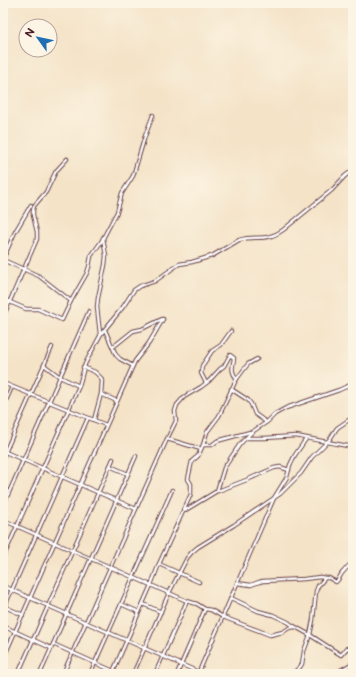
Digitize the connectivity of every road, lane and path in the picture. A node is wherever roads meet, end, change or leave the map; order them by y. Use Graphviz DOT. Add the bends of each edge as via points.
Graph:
graph roads {
  1 [pos="153,115"];
  2 [pos="67,159"];
  3 [pos="353,170"];
  4 [pos="31,205"];
  5 [pos="103,238"];
  6 [pos="3,260"];
  7 [pos="24,269"];
  8 [pos="3,299"];
  9 [pos="71,301"];
  10 [pos="9,302"];
  11 [pos="89,311"];
  12 [pos="3,317"];
  13 [pos="104,329"];
  14 [pos="231,331"];
  15 [pos="101,334"];
  16 [pos="52,347"];
  17 [pos="113,347"];
  18 [pos="257,359"];
  19 [pos="44,365"];
  20 [pos="133,366"];
  21 [pos="83,367"];
  22 [pos="60,377"];
  23 [pos="237,379"];
  24 [pos="3,383"];
  25 [pos="206,383"];
  26 [pos="350,385"];
  27 [pos="79,386"];
  28 [pos="12,387"];
  29 [pos="231,389"];
  30 [pos="101,394"];
  31 [pos="31,395"];
  32 [pos="117,401"];
  33 [pos="49,402"];
  34 [pos="3,407"];
  35 [pos="69,409"];
  36 [pos="353,417"];
  37 [pos="88,418"];
  38 [pos="94,420"];
  39 [pos="267,422"];
  40 [pos="106,425"];
  41 [pos="252,432"];
  42 [pos="246,438"];
  43 [pos="167,439"];
  44 [pos="306,439"];
  45 [pos="326,442"];
  46 [pos="203,445"];
  47 [pos="353,447"];
  48 [pos="201,449"];
  49 [pos="4,451"];
  50 [pos="136,456"];
  51 [pos="3,457"];
  52 [pos="24,460"];
  53 [pos="113,460"];
  54 [pos="110,466"];
  55 [pos="43,468"];
  56 [pos="289,470"];
  57 [pos="128,474"];
  58 [pos="62,477"];
  59 [pos="80,485"];
  60 [pos="172,490"];
  61 [pos="218,491"];
  62 [pos="98,493"];
  63 [pos="274,498"];
  64 [pos="116,501"];
  65 [pos="3,506"];
  66 [pos="136,509"];
  67 [pos="184,511"];
  68 [pos="3,520"];
  69 [pos="17,526"];
  70 [pos="36,535"];
  71 [pos="54,543"];
  72 [pos="72,551"];
  73 [pos="3,558"];
  74 [pos="91,559"];
  75 [pos="353,561"];
  76 [pos="159,564"];
  77 [pos="110,568"];
  78 [pos="179,573"];
  79 [pos="133,577"];
  80 [pos="325,578"];
  81 [pos="199,582"];
  82 [pos="237,583"];
  83 [pos="151,585"];
  84 [pos="3,586"];
  85 [pos="12,590"];
  86 [pos="169,593"];
  87 [pos="30,598"];
  88 [pos="231,598"];
  89 [pos="187,601"];
  90 [pos="121,604"];
  91 [pos="143,604"];
  92 [pos="48,606"];
  93 [pos="4,608"];
  94 [pos="205,609"];
  95 [pos="139,612"];
  96 [pos="161,612"];
  97 [pos="66,614"];
  98 [pos="23,615"];
  99 [pos="223,617"];
  100 [pos="86,623"];
  101 [pos="3,626"];
  102 [pos="295,627"];
  103 [pos="15,632"];
  104 [pos="108,632"];
  105 [pos="310,635"];
  106 [pos="33,640"];
  107 [pos="126,640"];
  108 [pos="52,646"];
  109 [pos="145,648"];
  110 [pos="353,651"];
  111 [pos="72,653"];
  112 [pos="163,656"];
  113 [pos="3,659"];
  114 [pos="95,663"];
  115 [pos="353,663"];
  116 [pos="181,664"];
  117 [pos="3,671"];
  118 [pos="112,672"];
  119 [pos="198,673"];
  120 [pos="11,674"];
  121 [pos="18,674"];
  122 [pos="40,674"];
  123 [pos="63,674"];
  124 [pos="90,674"];
  125 [pos="120,674"];
  126 [pos="133,674"];
  127 [pos="155,674"];
  128 [pos="177,674"];
  129 [pos="203,674"];
  130 [pos="292,674"];
  131 [pos="334,674"];
  1 -- 5 [label="street" via="133,176 122,193 117,212"];
  2 -- 7 [label="street" via="56,171 46,192 34,206 33,215 38,235"];
  3 -- 13 [label="street" via="275,236 239,240 212,256 179,264 155,281 136,287"];
  4 -- 6 [label="street" via="15,232"];
  5 -- 9 [label="street" via="91,256 89,270"];
  5 -- 15 [label="street" via="106,256 97,307"];
  6 -- 7 [label="street"];
  7 -- 9 [label="street" via="39,276"];
  7 -- 10 [label="street"];
  8 -- 10 [label="street"];
  9 -- 10 [label="street" via="62,320 38,309 26,309"];
  10 -- 12 [label="street"];
  11 -- 22 [label="street"];
  13 -- 15 [label="street"];
  13 -- 17 [label="street"];
  14 -- 25 [label="street" via="203,364 201,373"];
  15 -- 21 [label="street"];
  16 -- 19 [label="street"];
  17 -- 20 [label="street" via="120,359"];
  17 -- 20 [label="street" via="133,331 163,319"];
  18 -- 23 [label="street" via="248,364"];
  19 -- 22 [label="street"];
  19 -- 31 [label="street"];
  20 -- 32 [label="street"];
  21 -- 27 [label="street"];
  21 -- 30 [label="street" via="101,378"];
  22 -- 27 [label="street"];
  22 -- 33 [label="street"];
  23 -- 25 [label="street" via="233,374 234,358 230,355 224,366"];
  23 -- 29 [label="street"];
  24 -- 28 [label="street"];
  25 -- 43 [label="street" via="177,404 176,421"];
  26 -- 39 [label="street" via="286,408"];
  27 -- 35 [label="street"];
  28 -- 31 [label="street"];
  28 -- 34 [label="street"];
  29 -- 39 [label="street" via="248,400 255,414"];
  29 -- 46 [label="street" via="219,416 207,432"];
  30 -- 32 [label="street"];
  30 -- 38 [label="street"];
  31 -- 33 [label="street"];
  31 -- 49 [label="street"];
  32 -- 40 [label="street"];
  33 -- 35 [label="street"];
  33 -- 52 [label="street"];
  35 -- 37 [label="street"];
  35 -- 55 [label="street"];
  36 -- 45 [label="street" via="339,426"];
  37 -- 38 [label="street"];
  37 -- 58 [label="street"];
  38 -- 40 [label="street"];
  39 -- 41 [label="street"];
  40 -- 59 [label="street"];
  41 -- 42 [label="street"];
  41 -- 46 [label="street" via="217,441 212,445"];
  42 -- 44 [label="street" via="296,436"];
  42 -- 61 [label="street" via="224,468"];
  43 -- 48 [label="street"];
  43 -- 66 [label="street"];
  44 -- 45 [label="street"];
  44 -- 56 [label="street"];
  45 -- 47 [label="street"];
  45 -- 63 [label="street" via="302,473"];
  46 -- 48 [label="street"];
  48 -- 67 [label="street" via="192,461 188,479 191,494"];
  49 -- 51 [label="street"];
  49 -- 52 [label="street"];
  50 -- 57 [label="street"];
  52 -- 55 [label="street"];
  52 -- 65 [label="street"];
  53 -- 54 [label="street"];
  54 -- 57 [label="street"];
  54 -- 62 [label="street"];
  55 -- 58 [label="street"];
  55 -- 69 [label="street"];
  56 -- 61 [label="street" via="274,468"];
  56 -- 63 [label="street"];
  57 -- 64 [label="street"];
  58 -- 59 [label="street"];
  58 -- 70 [label="street"];
  59 -- 62 [label="street"];
  59 -- 71 [label="street"];
  60 -- 79 [label="street"];
  61 -- 67 [label="street"];
  62 -- 64 [label="street"];
  62 -- 72 [label="street"];
  63 -- 78 [label="street" via="198,547 187,558"];
  63 -- 82 [label="street"];
  64 -- 66 [label="street"];
  64 -- 74 [label="street"];
  66 -- 77 [label="street"];
  67 -- 76 [label="street"];
  68 -- 69 [label="street"];
  69 -- 70 [label="street"];
  69 -- 73 [label="street"];
  70 -- 71 [label="street"];
  70 -- 85 [label="street"];
  71 -- 72 [label="street"];
  71 -- 87 [label="street"];
  72 -- 74 [label="street"];
  72 -- 92 [label="street"];
  74 -- 77 [label="street"];
  74 -- 97 [label="street"];
  75 -- 80 [label="street" via="336,582"];
  76 -- 78 [label="street"];
  76 -- 83 [label="street"];
  77 -- 79 [label="street"];
  77 -- 100 [label="street"];
  78 -- 81 [label="street"];
  78 -- 86 [label="street"];
  79 -- 83 [label="street"];
  79 -- 90 [label="street"];
  80 -- 82 [label="street" via="262,581 251,586"];
  80 -- 105 [label="street" via="316,591"];
  82 -- 88 [label="street"];
  83 -- 86 [label="street"];
  83 -- 91 [label="street"];
  84 -- 85 [label="street"];
  85 -- 87 [label="street"];
  85 -- 93 [label="street"];
  86 -- 89 [label="street"];
  86 -- 96 [label="street"];
  87 -- 92 [label="street"];
  87 -- 98 [label="street"];
  88 -- 99 [label="street"];
  88 -- 102 [label="street"];
  89 -- 94 [label="street"];
  89 -- 112 [label="street"];
  90 -- 95 [label="street"];
  90 -- 104 [label="street"];
  91 -- 95 [label="street"];
  91 -- 96 [label="street"];
  92 -- 97 [label="street"];
  92 -- 106 [label="street"];
  93 -- 98 [label="street"];
  94 -- 99 [label="street"];
  94 -- 116 [label="street"];
  95 -- 107 [label="street"];
  96 -- 109 [label="street"];
  97 -- 100 [label="street"];
  97 -- 108 [label="street"];
  98 -- 103 [label="street"];
  99 -- 102 [label="street" via="270,635"];
  99 -- 119 [label="street"];
  100 -- 104 [label="street"];
  100 -- 111 [label="street"];
  101 -- 103 [label="street"];
  102 -- 105 [label="street"];
  103 -- 106 [label="street"];
  103 -- 113 [label="street"];
  104 -- 107 [label="street"];
  104 -- 114 [label="street"];
  105 -- 110 [label="street" via="341,655 347,648"];
  105 -- 130 [label="street" via="302,664"];
  106 -- 108 [label="street"];
  106 -- 121 [label="street"];
  107 -- 109 [label="street"];
  107 -- 118 [label="street"];
  108 -- 111 [label="street"];
  108 -- 122 [label="street"];
  109 -- 112 [label="street"];
  109 -- 126 [label="street"];
  111 -- 114 [label="street"];
  111 -- 123 [label="street"];
  112 -- 116 [label="street"];
  112 -- 127 [label="street"];
  114 -- 118 [label="street"];
  114 -- 124 [label="street"];
  115 -- 131 [label="street"];
  116 -- 119 [label="street"];
  116 -- 128 [label="street"];
  117 -- 120 [label="street"];
  118 -- 125 [label="street"];
  119 -- 129 [label="street"];
}
